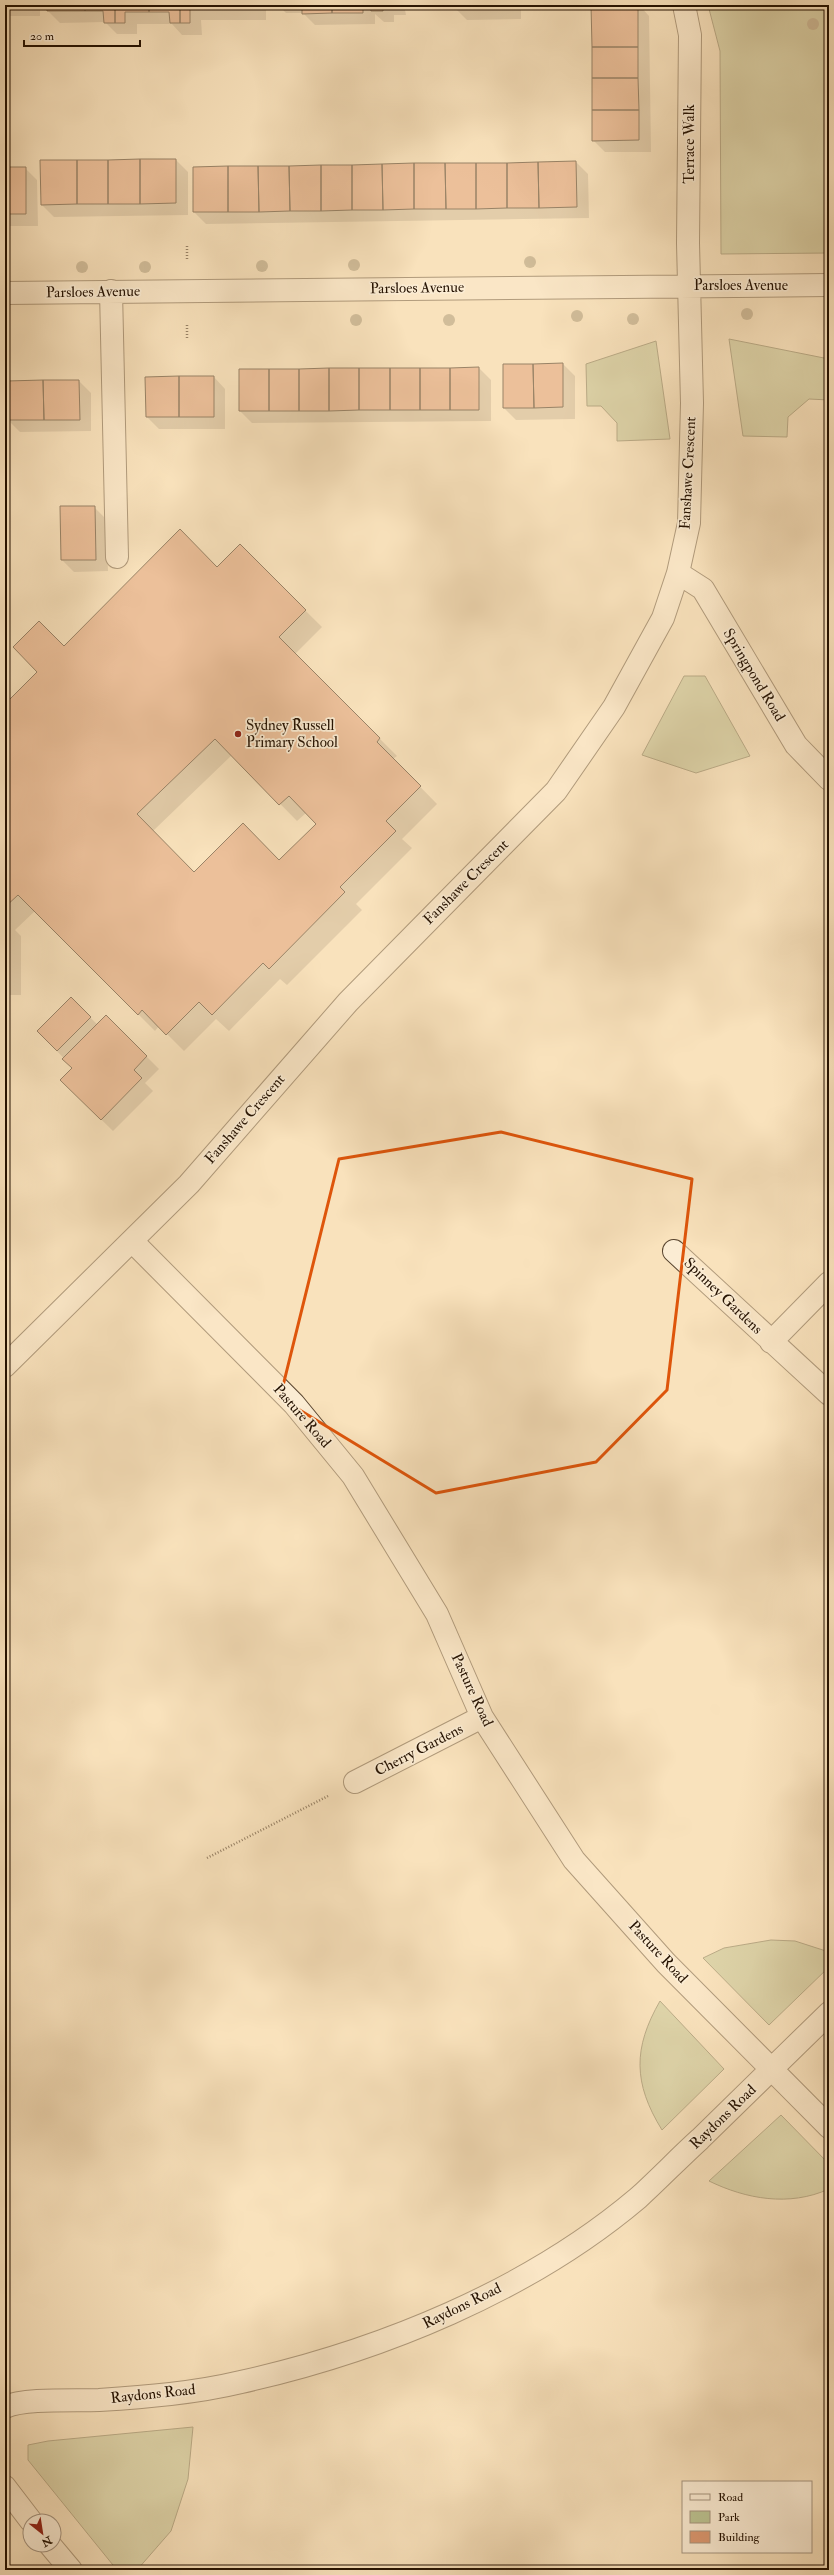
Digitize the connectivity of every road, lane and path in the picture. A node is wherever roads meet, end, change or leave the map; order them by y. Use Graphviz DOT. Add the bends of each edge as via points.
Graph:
graph roads {
  1 [pos="684,5"];
  2 [pos="690,284"];
  3 [pos="829,285"];
  4 [pos="110,292"];
  5 [pos="5,293"];
  6 [pos="187,322"];
  7 [pos="187,338"];
  8 [pos="117,557"];
  9 [pos="678,573"];
  10 [pos="829,779"];
  11 [pos="132,1241"];
  12 [pos="674,1250"];
  13 [pos="829,1283"];
  14 [pos="771,1342"];
  15 [pos="5,1366"];
  16 [pos="829,1394"];
  17 [pos="482,1717"];
  18 [pos="355,1782"];
  19 [pos="207,1858"];
  20 [pos="829,2013"];
  21 [pos="773,2069"];
  22 [pos="829,2126"];
  23 [pos="5,2407"];
  24 [pos="5,2487"];
  25 [pos="25,2513"];
  26 [pos="57,2553"];
  27 [pos="71,2570"];
  1 -- 2 [label="street, Terrace Walk" via="690,35"];
  2 -- 3 [label="street, Parsloes Avenue"];
  2 -- 4 [label="street, Parsloes Avenue"];
  2 -- 9 [label="street, Fanshawe Crescent" via="692,403 689,523"];
  4 -- 5 [label="street, Parsloes Avenue"];
  4 -- 8 [label="street"];
  6 -- 7 [label="path"];
  9 -- 10 [label="street, Springpond Road" via="703,588 796,745"];
  9 -- 11 [label="street, Fanshawe Crescent" via="663,618 614,707 556,791 348,1002 189,1184"];
  11 -- 15 [label="street, Fanshawe Crescent"];
  11 -- 17 [label="street, Pasture Road" via="294,1404 353,1476 437,1614"];
  12 -- 14 [label="street, Spinney Gardens"];
  13 -- 14 [label="street, Spinney Gardens"];
  14 -- 16 [label="street, Spinney Gardens"];
  17 -- 18 [label="street, Cherry Gardens"];
  17 -- 21 [label="street, Pasture Road" via="574,1860 666,1963"];
  18 -- 19 [label="path"];
  20 -- 21 [label="street, Raydons Road"];
  21 -- 22 [label="street, Pasture Road"];
  21 -- 23 [label="street, Raydons Road" via="637,2198 586,2236 532,2271 418,2328 350,2353 238,2383 177,2393"];
  24 -- 25 [label="street"];
  26 -- 27 [label="street"];
}
